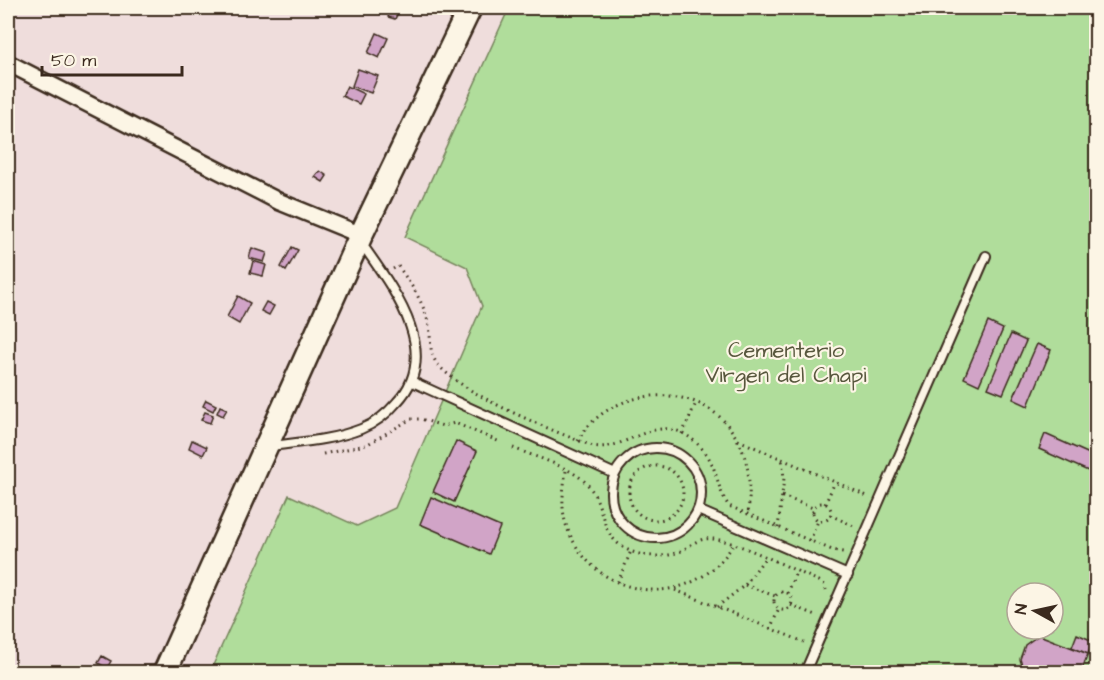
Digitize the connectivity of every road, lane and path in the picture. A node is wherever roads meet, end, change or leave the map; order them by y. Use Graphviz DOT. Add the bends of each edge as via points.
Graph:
graph roads {
  1 [pos="470,8"];
  2 [pos="8,63"];
  3 [pos="360,238"];
  4 [pos="986,256"];
  5 [pos="413,382"];
  6 [pos="459,382"];
  7 [pos="696,403"];
  8 [pos="443,426"];
  9 [pos="682,434"];
  10 [pos="738,440"];
  11 [pos="578,441"];
  12 [pos="500,442"];
  13 [pos="267,447"];
  14 [pos="513,448"];
  15 [pos="782,460"];
  16 [pos="566,471"];
  17 [pos="615,474"];
  18 [pos="835,482"];
  19 [pos="782,496"];
  20 [pos="867,496"];
  21 [pos="681,503"];
  22 [pos="825,504"];
  23 [pos="813,508"];
  24 [pos="698,510"];
  25 [pos="748,515"];
  26 [pos="830,515"];
  27 [pos="818,521"];
  28 [pos="854,526"];
  29 [pos="778,528"];
  30 [pos="810,541"];
  31 [pos="733,545"];
  32 [pos="631,551"];
  33 [pos="843,553"];
  34 [pos="765,558"];
  35 [pos="796,572"];
  36 [pos="848,575"];
  37 [pos="618,582"];
  38 [pos="745,585"];
  39 [pos="825,585"];
  40 [pos="675,590"];
  41 [pos="788,593"];
  42 [pos="775,596"];
  43 [pos="791,605"];
  44 [pos="717,607"];
  45 [pos="779,609"];
  46 [pos="816,615"];
  47 [pos="770,628"];
  48 [pos="804,642"];
  49 [pos="165,672"];
  50 [pos="805,672"];
  1 -- 3 [label="street"];
  2 -- 3 [label="street" via="280,202"];
  3 -- 5 [label="lane" via="404,307 414,336"];
  3 -- 13 [label="street"];
  4 -- 36 [label="lane"];
  5 -- 13 [label="lane" via="383,417 362,428 335,437"];
  5 -- 17 [label="lane"];
  6 -- 11 [label="path" via="469,391"];
  7 -- 9 [label="path"];
  7 -- 10 [label="path" via="713,411"];
  7 -- 11 [label="path" via="661,396 627,401 609,408 582,432"];
  8 -- 12 [label="path" via="455,423"];
  9 -- 11 [label="path" via="657,429 604,448"];
  9 -- 25 [label="path" via="705,452 720,495 729,506"];
  10 -- 15 [label="path"];
  10 -- 25 [label="path" via="750,474"];
  13 -- 49 [label="street"];
  14 -- 16 [label="path"];
  15 -- 18 [label="path"];
  15 -- 19 [label="path"];
  16 -- 32 [label="path" via="588,484 608,534"];
  16 -- 37 [label="path" via="562,502 567,529 588,560"];
  17 -- 24 [label="lane" via="624,460 639,451 672,450 696,472 701,488"];
  17 -- 24 [label="lane" via="610,490 613,507 620,522 633,533 666,538 681,532"];
  18 -- 20 [label="path"];
  18 -- 22 [label="path"];
  19 -- 23 [label="path"];
  19 -- 29 [label="path"];
  21 -- 21 [label="path" via="666,518 651,520 632,505 629,489 644,468 663,466 682,485"];
  22 -- 23 [label="path" via="821,502"];
  22 -- 26 [label="path"];
  23 -- 27 [label="path"];
  24 -- 36 [label="lane"];
  25 -- 29 [label="path"];
  26 -- 27 [label="path" via="827,520"];
  26 -- 28 [label="path"];
  27 -- 30 [label="path"];
  29 -- 30 [label="path"];
  30 -- 33 [label="path"];
  31 -- 32 [label="path" via="706,538 664,556"];
  31 -- 34 [label="path"];
  31 -- 40 [label="path" via="711,572"];
  32 -- 37 [label="path"];
  34 -- 35 [label="path"];
  34 -- 38 [label="path"];
  35 -- 39 [label="path"];
  35 -- 41 [label="path"];
  36 -- 50 [label="lane"];
  37 -- 40 [label="path" via="650,591"];
  38 -- 42 [label="path"];
  38 -- 44 [label="path"];
  40 -- 44 [label="path"];
  41 -- 42 [label="path" via="783,591"];
  41 -- 43 [label="path"];
  42 -- 45 [label="path"];
  43 -- 45 [label="path"];
  43 -- 46 [label="path"];
  44 -- 47 [label="path"];
  45 -- 47 [label="path"];
  47 -- 48 [label="path"];
}
